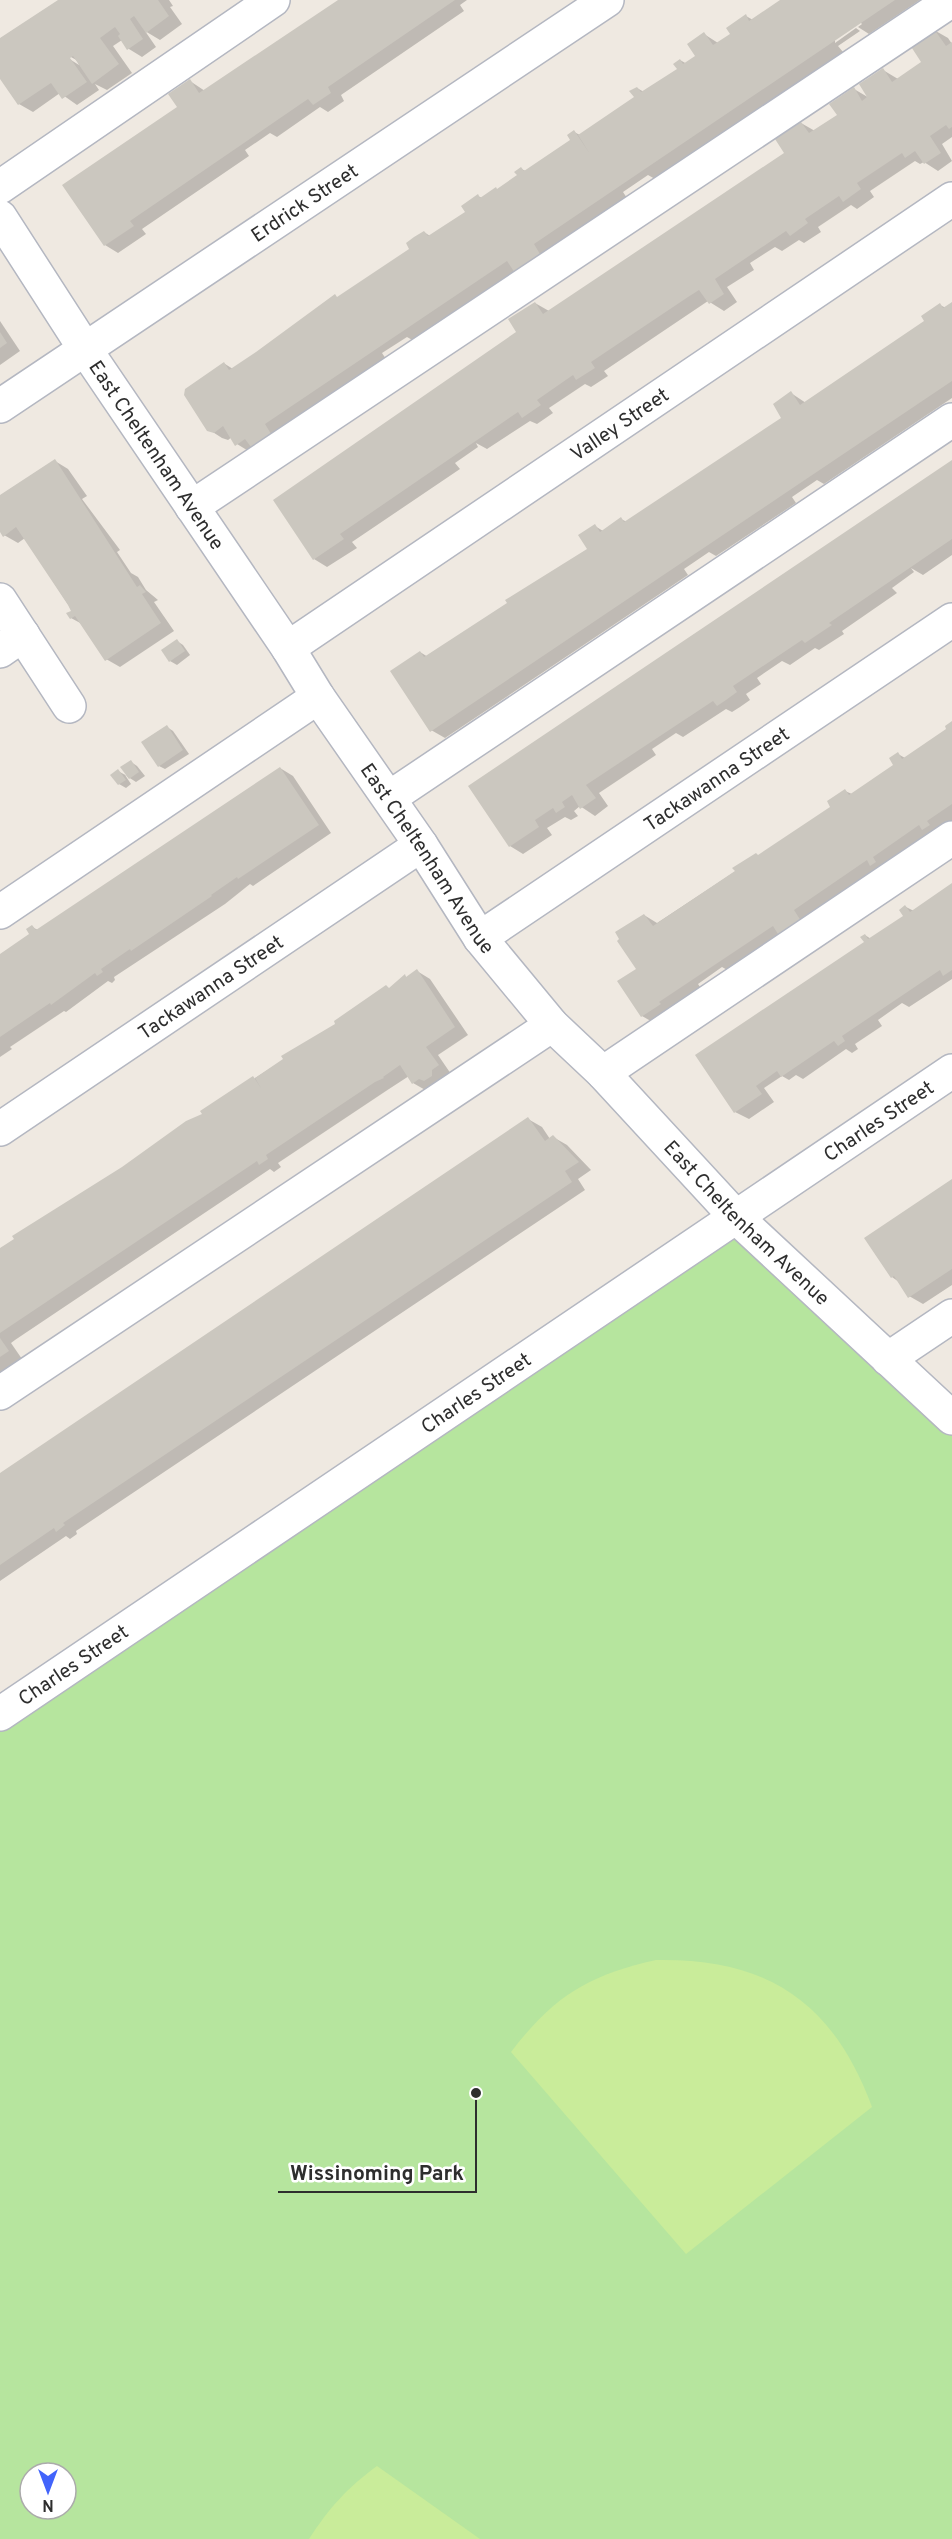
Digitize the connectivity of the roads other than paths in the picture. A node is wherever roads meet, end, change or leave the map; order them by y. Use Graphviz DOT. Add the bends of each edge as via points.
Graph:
graph roads {
  1 [pos="273,0"];
  2 [pos="608,0"];
  3 [pos="952,0"];
  4 [pos="0,187"];
  5 [pos="952,199"];
  6 [pos="0,217"];
  7 [pos="85,349"];
  8 [pos="0,406"];
  9 [pos="952,420"];
  10 [pos="192,507"];
  11 [pos="0,600"];
  12 [pos="952,620"];
  13 [pos="11,643"];
  14 [pos="288,648"];
  15 [pos="318,697"];
  16 [pos="69,706"];
  17 [pos="389,798"];
  18 [pos="952,838"];
  19 [pos="421,845"];
  20 [pos="0,912"];
  21 [pos="480,938"];
  22 [pos="552,1025"];
  23 [pos="952,1071"];
  24 [pos="603,1073"];
  25 [pos="0,1129"];
  26 [pos="736,1217"];
  27 [pos="952,1316"];
  28 [pos="888,1359"];
  29 [pos="0,1394"];
  30 [pos="952,1418"];
  31 [pos="0,1714"];
  1 -- 4 [label="street"];
  2 -- 7 [label="street, Erdrick Street"];
  3 -- 10 [label="street"];
  5 -- 14 [label="street, Valley Street"];
  6 -- 7 [label="street, East Cheltenham Avenue"];
  7 -- 8 [label="street, Erdrick Street"];
  7 -- 10 [label="street, East Cheltenham Avenue"];
  9 -- 17 [label="street"];
  10 -- 14 [label="street, East Cheltenham Avenue"];
  11 -- 13 [label="street"];
  12 -- 21 [label="street, Tackawanna Street"];
  13 -- 16 [label="street"];
  14 -- 15 [label="street, East Cheltenham Avenue"];
  15 -- 17 [label="street, East Cheltenham Avenue"];
  15 -- 20 [label="street"];
  17 -- 19 [label="street, East Cheltenham Avenue"];
  18 -- 24 [label="street"];
  19 -- 21 [label="street, East Cheltenham Avenue"];
  19 -- 25 [label="street, Tackawanna Street"];
  21 -- 22 [label="street, East Cheltenham Avenue"];
  22 -- 24 [label="street, East Cheltenham Avenue"];
  22 -- 29 [label="street"];
  23 -- 26 [label="street, Charles Street"];
  24 -- 26 [label="street, East Cheltenham Avenue"];
  26 -- 28 [label="street, East Cheltenham Avenue"];
  26 -- 31 [label="street, Charles Street"];
  27 -- 28 [label="street"];
  28 -- 30 [label="street, East Cheltenham Avenue"];
}
